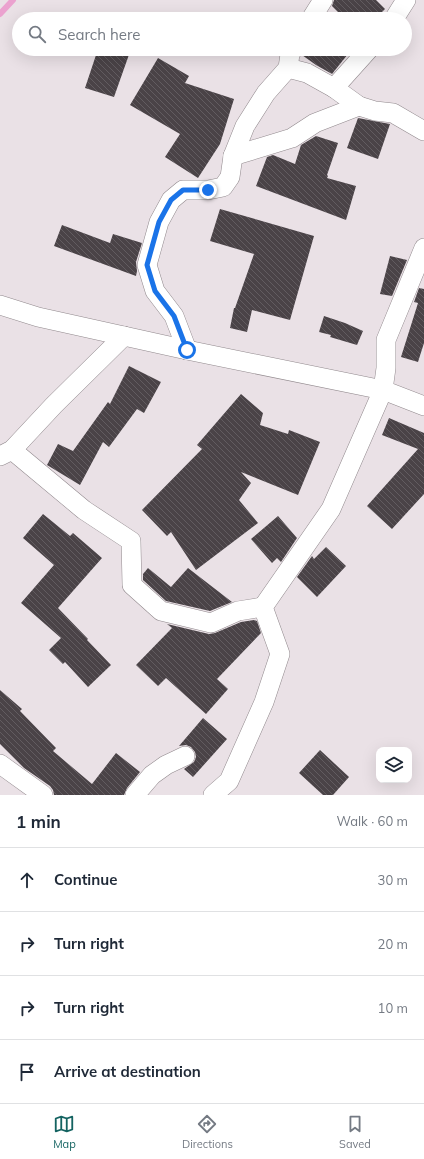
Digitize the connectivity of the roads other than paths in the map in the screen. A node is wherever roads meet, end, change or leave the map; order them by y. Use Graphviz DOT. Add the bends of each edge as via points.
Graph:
graph roads {
  1 [pos="324,0"];
  2 [pos="406,0"];
  3 [pos="316,12"];
  4 [pos="398,12"];
  5 [pos="290,56"];
  6 [pos="363,56"];
  7 [pos="288,68"];
  8 [pos="334,88"];
  9 [pos="359,106"];
  10 [pos="424,132"];
  11 [pos="233,156"];
  12 [pos="424,248"];
  13 [pos="0,305"];
  14 [pos="124,336"];
  15 [pos="187,350"];
  16 [pos="383,390"];
  17 [pos="424,406"];
  18 [pos="6,453"];
  19 [pos="264,607"];
  20 [pos="185,756"];
  21 [pos="0,764"];
  22 [pos="43,795"];
  23 [pos="135,795"];
  24 [pos="213,795"];
  1 -- 3 [label="street"];
  2 -- 4 [label="street"];
  5 -- 7 [label="street"];
  6 -- 8 [label="street"];
  7 -- 8 [label="street" via="307,73"];
  7 -- 11 [label="street" via="266,93 245,126"];
  8 -- 9 [label="street"];
  9 -- 10 [label="street" via="393,113"];
  9 -- 11 [label="street" via="315,123 292,138"];
  11 -- 15 [label="street" via="230,177 223,187 183,190 171,200 159,222 147,265 155,291 174,316"];
  12 -- 16 [label="street" via="386,340"];
  13 -- 14 [label="street" via="38,317"];
  14 -- 15 [label="street"];
  14 -- 18 [label="street"];
  15 -- 16 [label="street"];
  16 -- 17 [label="street"];
  16 -- 19 [label="street" via="331,509"];
  18 -- 19 [label="street" via="131,541 132,585 161,611 211,623 238,611"];
  19 -- 24 [label="street" via="280,654 264,702 229,781"];
  20 -- 23 [label="street" via="152,775"];
  21 -- 22 [label="street"];
}
